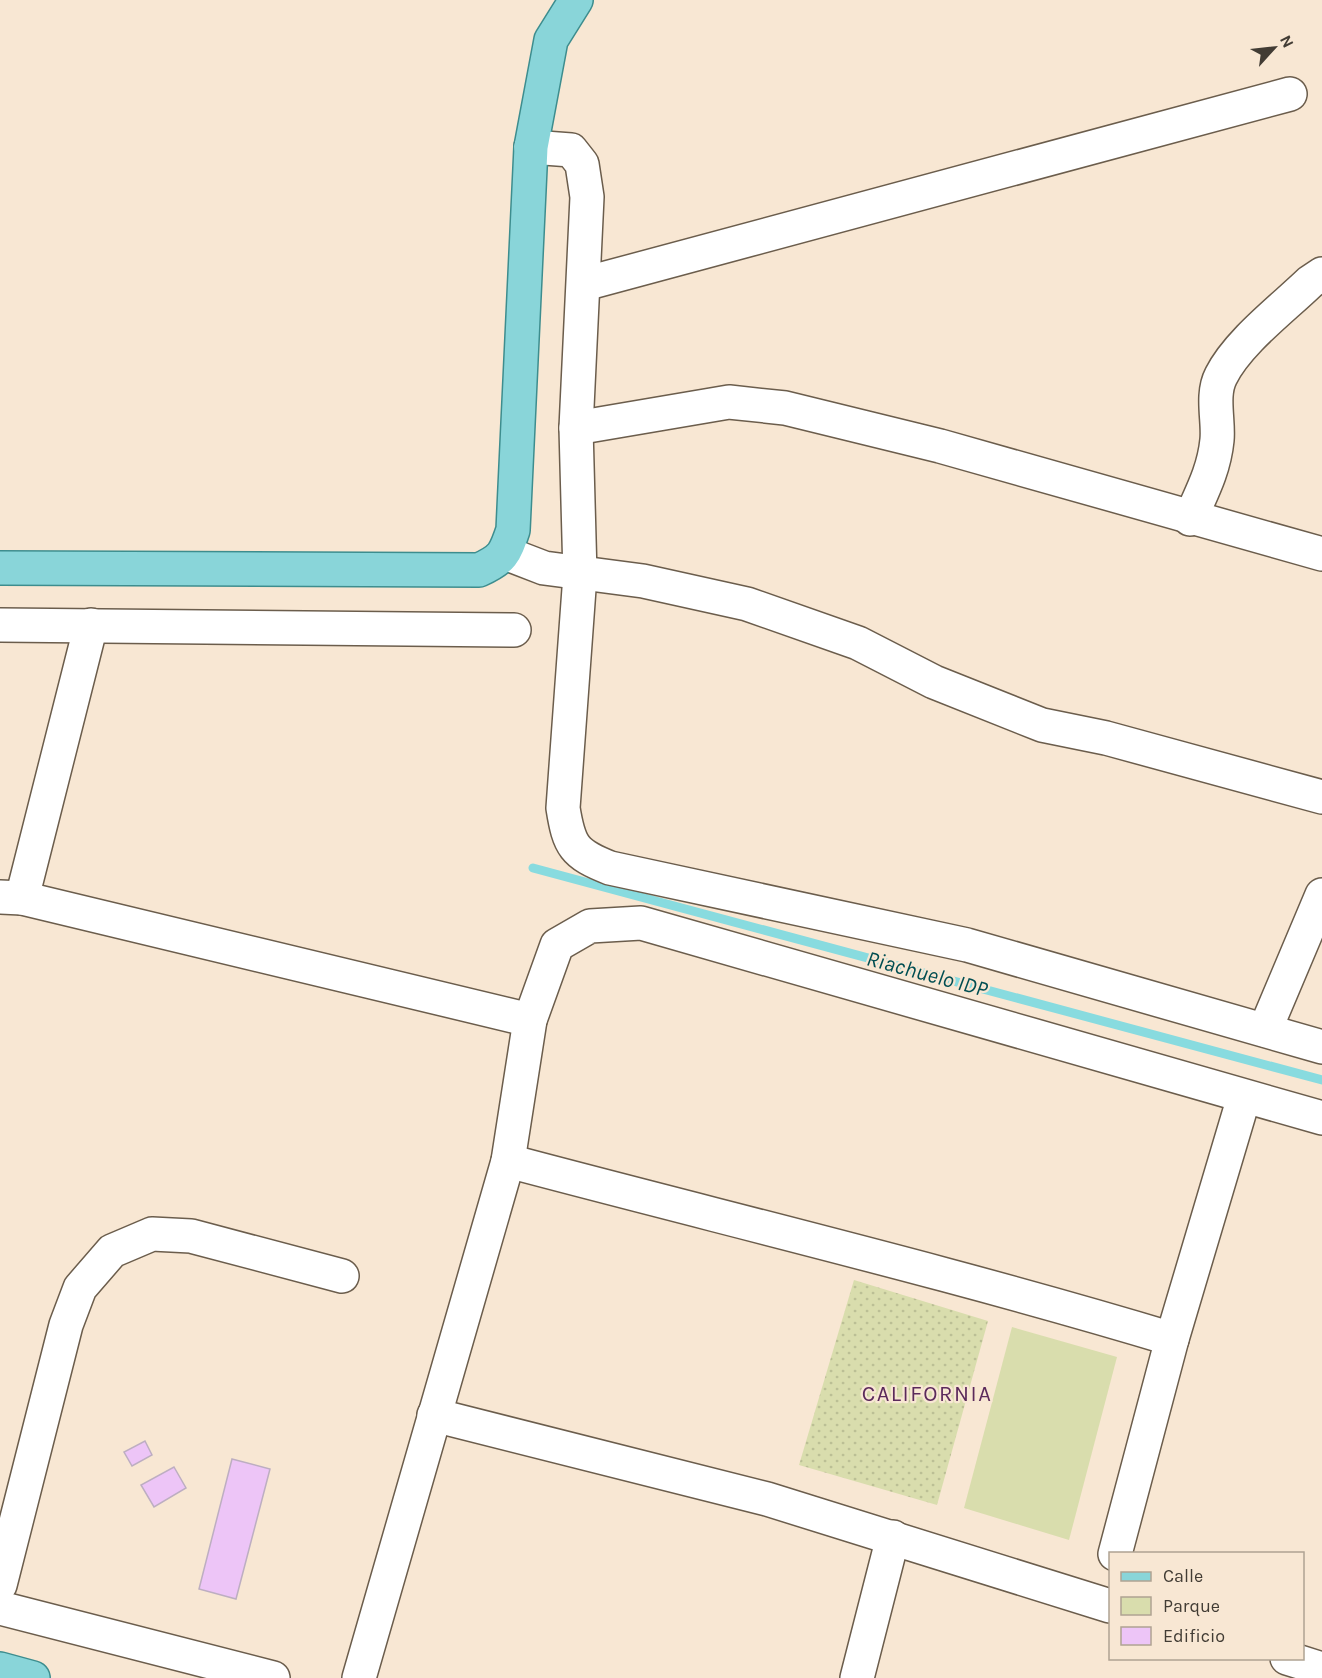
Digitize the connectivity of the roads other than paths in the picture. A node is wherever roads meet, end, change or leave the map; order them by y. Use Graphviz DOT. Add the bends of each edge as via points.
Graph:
graph roads {
  1 [pos="576,0"];
  2 [pos="1290,94"];
  3 [pos="531,147"];
  4 [pos="1322,274"];
  5 [pos="584,284"];
  6 [pos="576,428"];
  7 [pos="1190,519"];
  8 [pos="506,553"];
  9 [pos="1322,554"];
  10 [pos="0,568"];
  11 [pos="580,575"];
  12 [pos="0,625"];
  13 [pos="91,625"];
  14 [pos="514,630"];
  15 [pos="1322,797"];
  16 [pos="1322,895"];
  17 [pos="11,898"];
  18 [pos="530,1020"];
  19 [pos="1265,1029"];
  20 [pos="1322,1047"];
  21 [pos="1244,1096"];
  22 [pos="1322,1118"];
  23 [pos="508,1161"];
  24 [pos="342,1276"];
  25 [pos="1173,1339"];
  26 [pos="434,1415"];
  27 [pos="893,1537"];
  28 [pos="1116,1552"];
  29 [pos="1109,1579"];
  30 [pos="0,1585"];
  31 [pos="1106,1605"];
  32 [pos="0,1608"];
  33 [pos="1290,1660"];
  34 [pos="0,1669"];
  35 [pos="1322,1669"];
  36 [pos="33,1678"];
  37 [pos="273,1678"];
  38 [pos="359,1678"];
  39 [pos="857,1678"];
  1 -- 3 [label="main road" via="551,40"];
  2 -- 5 [label="street"];
  3 -- 5 [label="street" via="571,150 582,164 587,197"];
  3 -- 8 [label="main road" via="513,530"];
  4 -- 7 [label="street" via="1236,354 1220,378 1212,472"];
  5 -- 6 [label="street"];
  6 -- 7 [label="street" via="729,402 785,408 963,453"];
  6 -- 11 [label="street"];
  7 -- 9 [label="street"];
  8 -- 10 [label="main road" via="479,570"];
  8 -- 11 [label="street" via="544,568"];
  11 -- 15 [label="street" via="643,581 747,604 858,643 934,682 1042,725 1106,738"];
  11 -- 19 [label="street" via="563,808 568,837 585,858 610,868 967,945"];
  12 -- 13 [label="street"];
  13 -- 14 [label="street"];
  13 -- 17 [label="street"];
  16 -- 19 [label="street"];
  17 -- 18 [label="street"];
  18 -- 21 [label="street" via="556,945 590,926 641,923"];
  18 -- 23 [label="street"];
  19 -- 20 [label="street"];
  21 -- 22 [label="street"];
  21 -- 25 [label="street"];
  23 -- 25 [label="street" via="1028,1296"];
  23 -- 26 [label="street"];
  24 -- 30 [label="street" via="192,1236 152,1234 112,1251 80,1288 66,1325"];
  25 -- 28 [label="street"];
  26 -- 27 [label="street" via="767,1498"];
  26 -- 38 [label="street"];
  27 -- 31 [label="street"];
  27 -- 39 [label="street"];
  29 -- 31 [label="street"];
  32 -- 37 [label="street"];
  33 -- 35 [label="street"];
  34 -- 36 [label="main road"];
}
